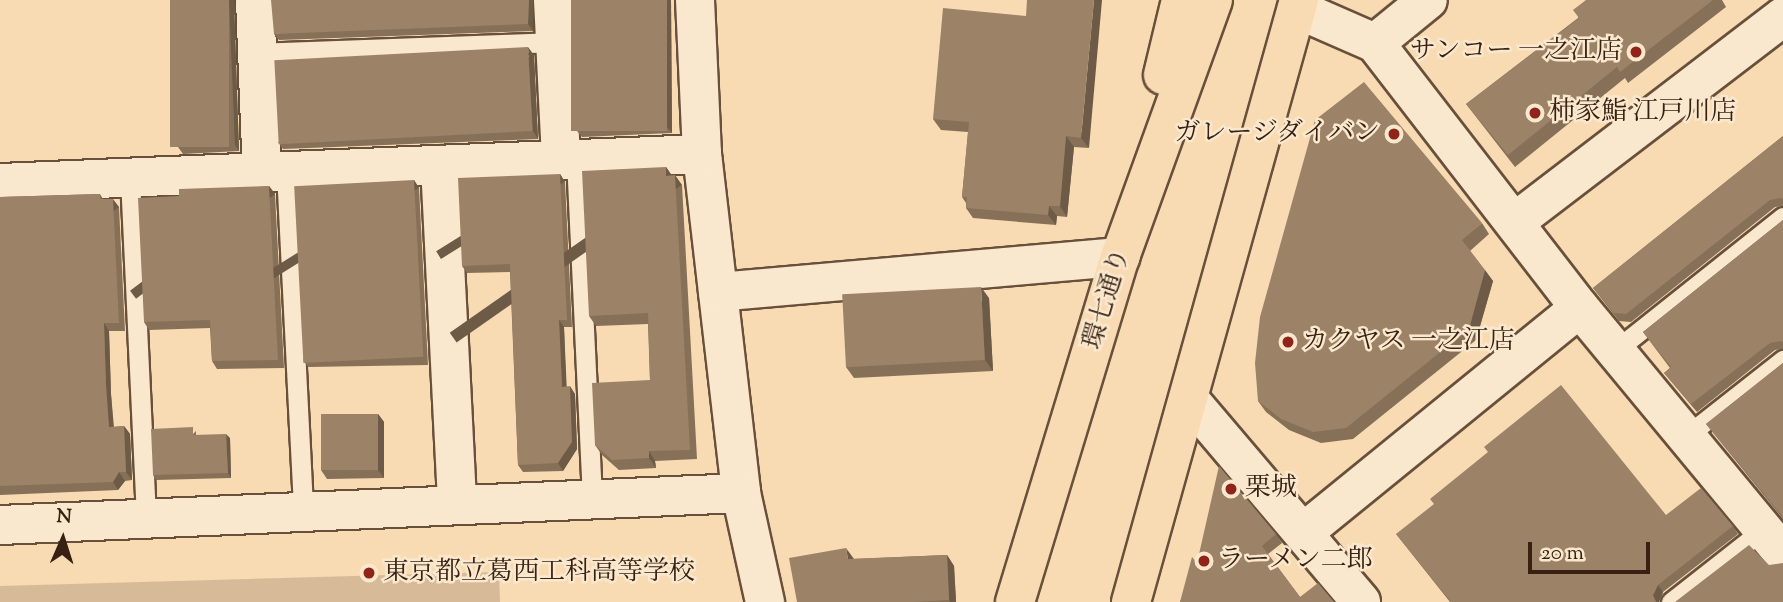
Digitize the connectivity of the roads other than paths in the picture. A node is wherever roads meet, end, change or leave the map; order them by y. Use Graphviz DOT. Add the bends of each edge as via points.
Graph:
graph roads {
  1 [pos="254,0"];
  2 [pos="553,0"];
  3 [pos="695,0"];
  4 [pos="1181,0"];
  5 [pos="1213,0"];
  6 [pos="1428,0"];
  7 [pos="1770,0"];
  8 [pos="1299,3"];
  9 [pos="1783,16"];
  10 [pos="555,42"];
  11 [pos="1375,43"];
  12 [pos="257,53"];
  13 [pos="702,155"];
  14 [pos="568,160"];
  15 [pos="440,165"];
  16 [pos="274,172"];
  17 [pos="130,178"];
  18 [pos="0,183"];
  19 [pos="1783,217"];
  20 [pos="1516,221"];
  21 [pos="1120,257"];
  22 [pos="718,292"];
  23 [pos="1580,308"];
  24 [pos="1616,349"];
  25 [pos="1783,360"];
  26 [pos="1189,399"];
  27 [pos="1685,437"];
  28 [pos="741,493"];
  29 [pos="592,499"];
  30 [pos="457,505"];
  31 [pos="303,512"];
  32 [pos="146,519"];
  33 [pos="0,525"];
  34 [pos="1304,532"];
  35 [pos="1774,541"];
  36 [pos="765,602"];
  37 [pos="1015,602"];
  38 [pos="1131,602"];
  39 [pos="1361,602"];
  40 [pos="1671,602"];
  1 -- 12 [label="street"];
  2 -- 10 [label="street"];
  3 -- 13 [label="street"];
  4 -- 21 [label="main road"];
  5 -- 21 [label="main road, 環七通り"];
  6 -- 11 [label="street"];
  7 -- 9 [label="street"];
  8 -- 11 [label="street"];
  8 -- 26 [label="main road"];
  9 -- 20 [label="street"];
  10 -- 12 [label="lane"];
  10 -- 14 [label="street"];
  11 -- 20 [label="street"];
  12 -- 16 [label="street"];
  13 -- 14 [label="street"];
  13 -- 22 [label="street"];
  14 -- 15 [label="street"];
  14 -- 29 [label="lane"];
  15 -- 16 [label="street"];
  15 -- 30 [label="street"];
  16 -- 17 [label="street"];
  16 -- 31 [label="lane"];
  17 -- 18 [label="street"];
  17 -- 32 [label="lane"];
  19 -- 24 [label="lane"];
  20 -- 23 [label="street"];
  21 -- 22 [label="street"];
  21 -- 37 [label="main road, 環七通り"];
  22 -- 28 [label="street"];
  23 -- 24 [label="street"];
  23 -- 34 [label="street"];
  24 -- 27 [label="street"];
  25 -- 27 [label="lane"];
  26 -- 34 [label="street"];
  26 -- 38 [label="main road"];
  27 -- 35 [label="street"];
  28 -- 29 [label="street"];
  28 -- 36 [label="street"];
  29 -- 30 [label="street"];
  30 -- 31 [label="street"];
  31 -- 32 [label="street"];
  32 -- 33 [label="street"];
  34 -- 39 [label="street"];
  35 -- 40 [label="lane"];
}
